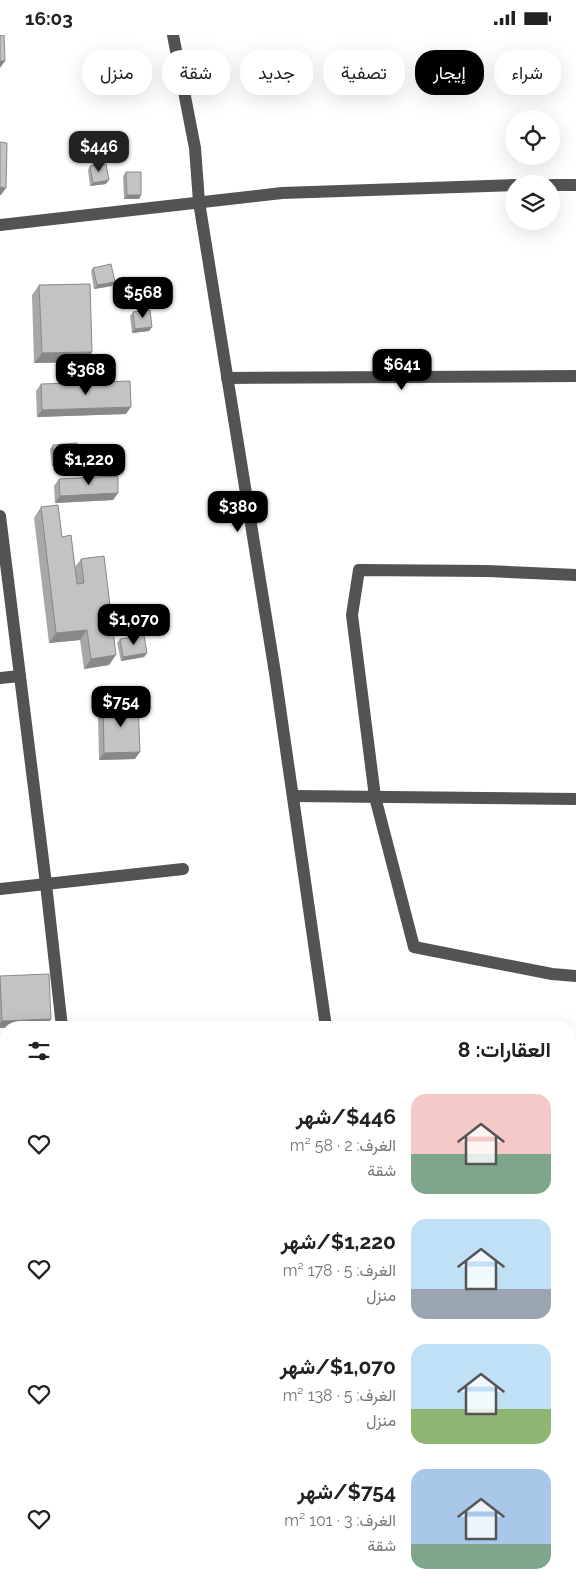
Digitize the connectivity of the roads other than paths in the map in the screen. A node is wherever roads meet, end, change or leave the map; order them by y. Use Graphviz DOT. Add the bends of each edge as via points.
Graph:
graph roads {
  1 [pos="173,35"];
  2 [pos="505,185"];
  3 [pos="560,185"];
  4 [pos="576,185"];
  5 [pos="199,202"];
  6 [pos="0,225"];
  7 [pos="576,376"];
  8 [pos="227,378"];
  9 [pos="0,516"];
  10 [pos="576,575"];
  11 [pos="20,676"];
  12 [pos="0,678"];
  13 [pos="293,795"];
  14 [pos="375,797"];
  15 [pos="576,799"];
  16 [pos="183,869"];
  17 [pos="46,884"];
  18 [pos="0,889"];
  19 [pos="576,976"];
  20 [pos="61,1021"];
  21 [pos="325,1021"];
  1 -- 5 [label="street" via="195,148"];
  2 -- 5 [label="street" via="282,193"];
  3 -- 4 [label="street"];
  5 -- 6 [label="street"];
  5 -- 8 [label="street"];
  7 -- 8 [label="street"];
  8 -- 13 [label="street"];
  9 -- 11 [label="street"];
  10 -- 14 [label="street" via="359,570 352,615"];
  11 -- 12 [label="street"];
  11 -- 17 [label="street"];
  13 -- 14 [label="street"];
  13 -- 21 [label="street"];
  14 -- 15 [label="street"];
  14 -- 19 [label="street" via="414,947"];
  16 -- 17 [label="street"];
  17 -- 18 [label="street"];
  17 -- 20 [label="street"];
}
